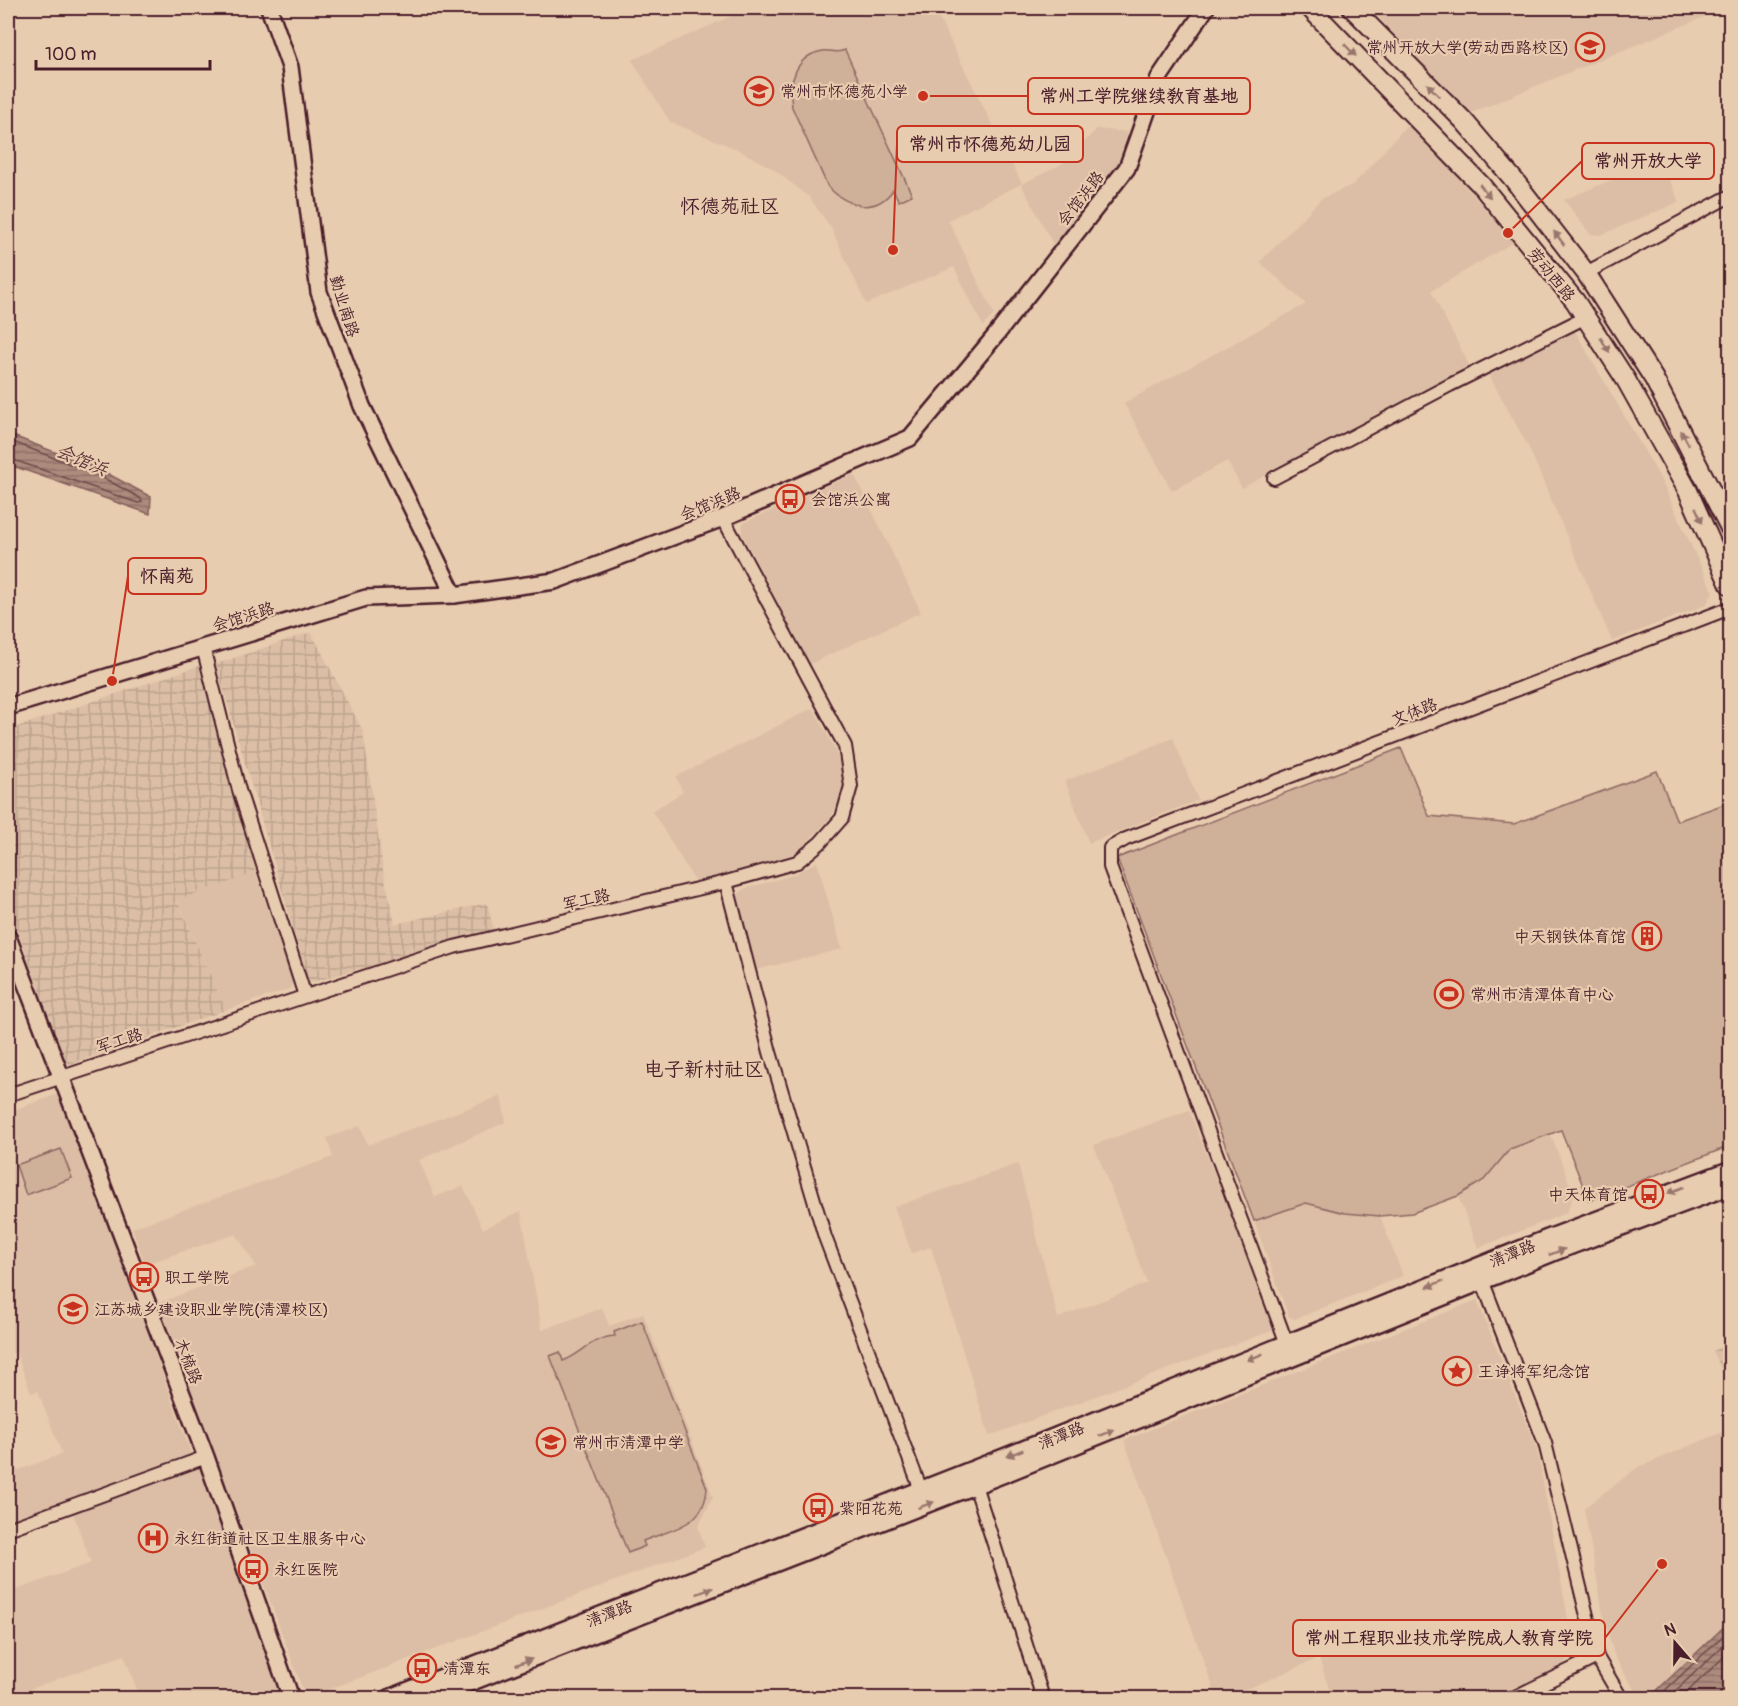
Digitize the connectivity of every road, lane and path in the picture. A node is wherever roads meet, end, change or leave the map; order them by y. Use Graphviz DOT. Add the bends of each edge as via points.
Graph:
graph roads {
  1 [pos="269,8"];
  2 [pos="1206,8"];
  3 [pos="1310,8"];
  4 [pos="1352,8"];
  5 [pos="1731,196"];
  6 [pos="1586,273"];
  7 [pos="1586,317"];
  8 [pos="1274,478"];
  9 [pos="723,518"];
  10 [pos="1731,528"];
  11 [pos="1731,585"];
  12 [pos="454,595"];
  13 [pos="1731,608"];
  14 [pos="203,647"];
  15 [pos="8,706"];
  16 [pos="726,882"];
  17 [pos="8,937"];
  18 [pos="12,961"];
  19 [pos="304,996"];
  20 [pos="62,1076"];
  21 [pos="8,1095"];
  22 [pos="1731,1170"];
  23 [pos="1731,1186"];
  24 [pos="1480,1274"];
  25 [pos="1287,1344"];
  26 [pos="206,1457"];
  27 [pos="975,1485"];
  28 [pos="921,1490"];
  29 [pos="8,1530"];
  30 [pos="1596,1658"];
  31 [pos="291,1698"];
  32 [pos="390,1698"];
  33 [pos="430,1698"];
  34 [pos="1043,1698"];
  35 [pos="1513,1698"];
  36 [pos="1622,1698"];
  1 -- 12 [label="street, 勤业南路" via="290,67 319,292 362,406"];
  2 -- 9 [label="street, 会馆浜路" via="1159,78 1127,168 910,438"];
  3 -- 7 [label="main road, 劳动西路, one-way" via="1481,185"];
  6 -- 4 [label="main road, 劳动西路, one-way" via="1464,121"];
  5 -- 6 [label="street"];
  10 -- 6 [label="main road, 劳动西路, one-way" via="1654,379"];
  7 -- 8 [label="street"];
  7 -- 11 [label="main road, 劳动西路, one-way" via="1688,491"];
  9 -- 12 [label="street, 会馆浜路" via="555,581"];
  9 -- 16 [label="street, 军工路" via="845,746 851,786 842,818 797,862"];
  12 -- 14 [label="street, 会馆浜路" via="366,598"];
  13 -- 25 [label="street, 文体路" via="1110,848 1110,867"];
  14 -- 15 [label="street, 会馆浜路"];
  14 -- 19 [label="street" via="239,790"];
  16 -- 19 [label="street, 军工路" via="454,947"];
  16 -- 28 [label="street" via="770,1052 825,1238"];
  17 -- 18 [label="street, 木梳路"];
  18 -- 20 [label="street, 木梳路"];
  19 -- 20 [label="street, 军工路"];
  20 -- 21 [label="street, 军工路"];
  20 -- 26 [label="street, 木梳路"];
  22 -- 24 [label="main road, 清潭路, one-way"];
  24 -- 23 [label="main road, 清潭路, one-way"];
  24 -- 25 [label="main road, 清潭路, one-way"];
  27 -- 24 [label="main road, 清潭路, one-way"];
  24 -- 30 [label="street" via="1545,1443"];
  25 -- 28 [label="main road, 清潭路, one-way"];
  26 -- 29 [label="street"];
  26 -- 31 [label="street, 木梳路"];
  33 -- 27 [label="main road, 清潭路, one-way"];
  27 -- 34 [label="street"];
  28 -- 32 [label="main road, 清潭路"];
  30 -- 35 [label="street"];
  30 -- 36 [label="street"];
}
